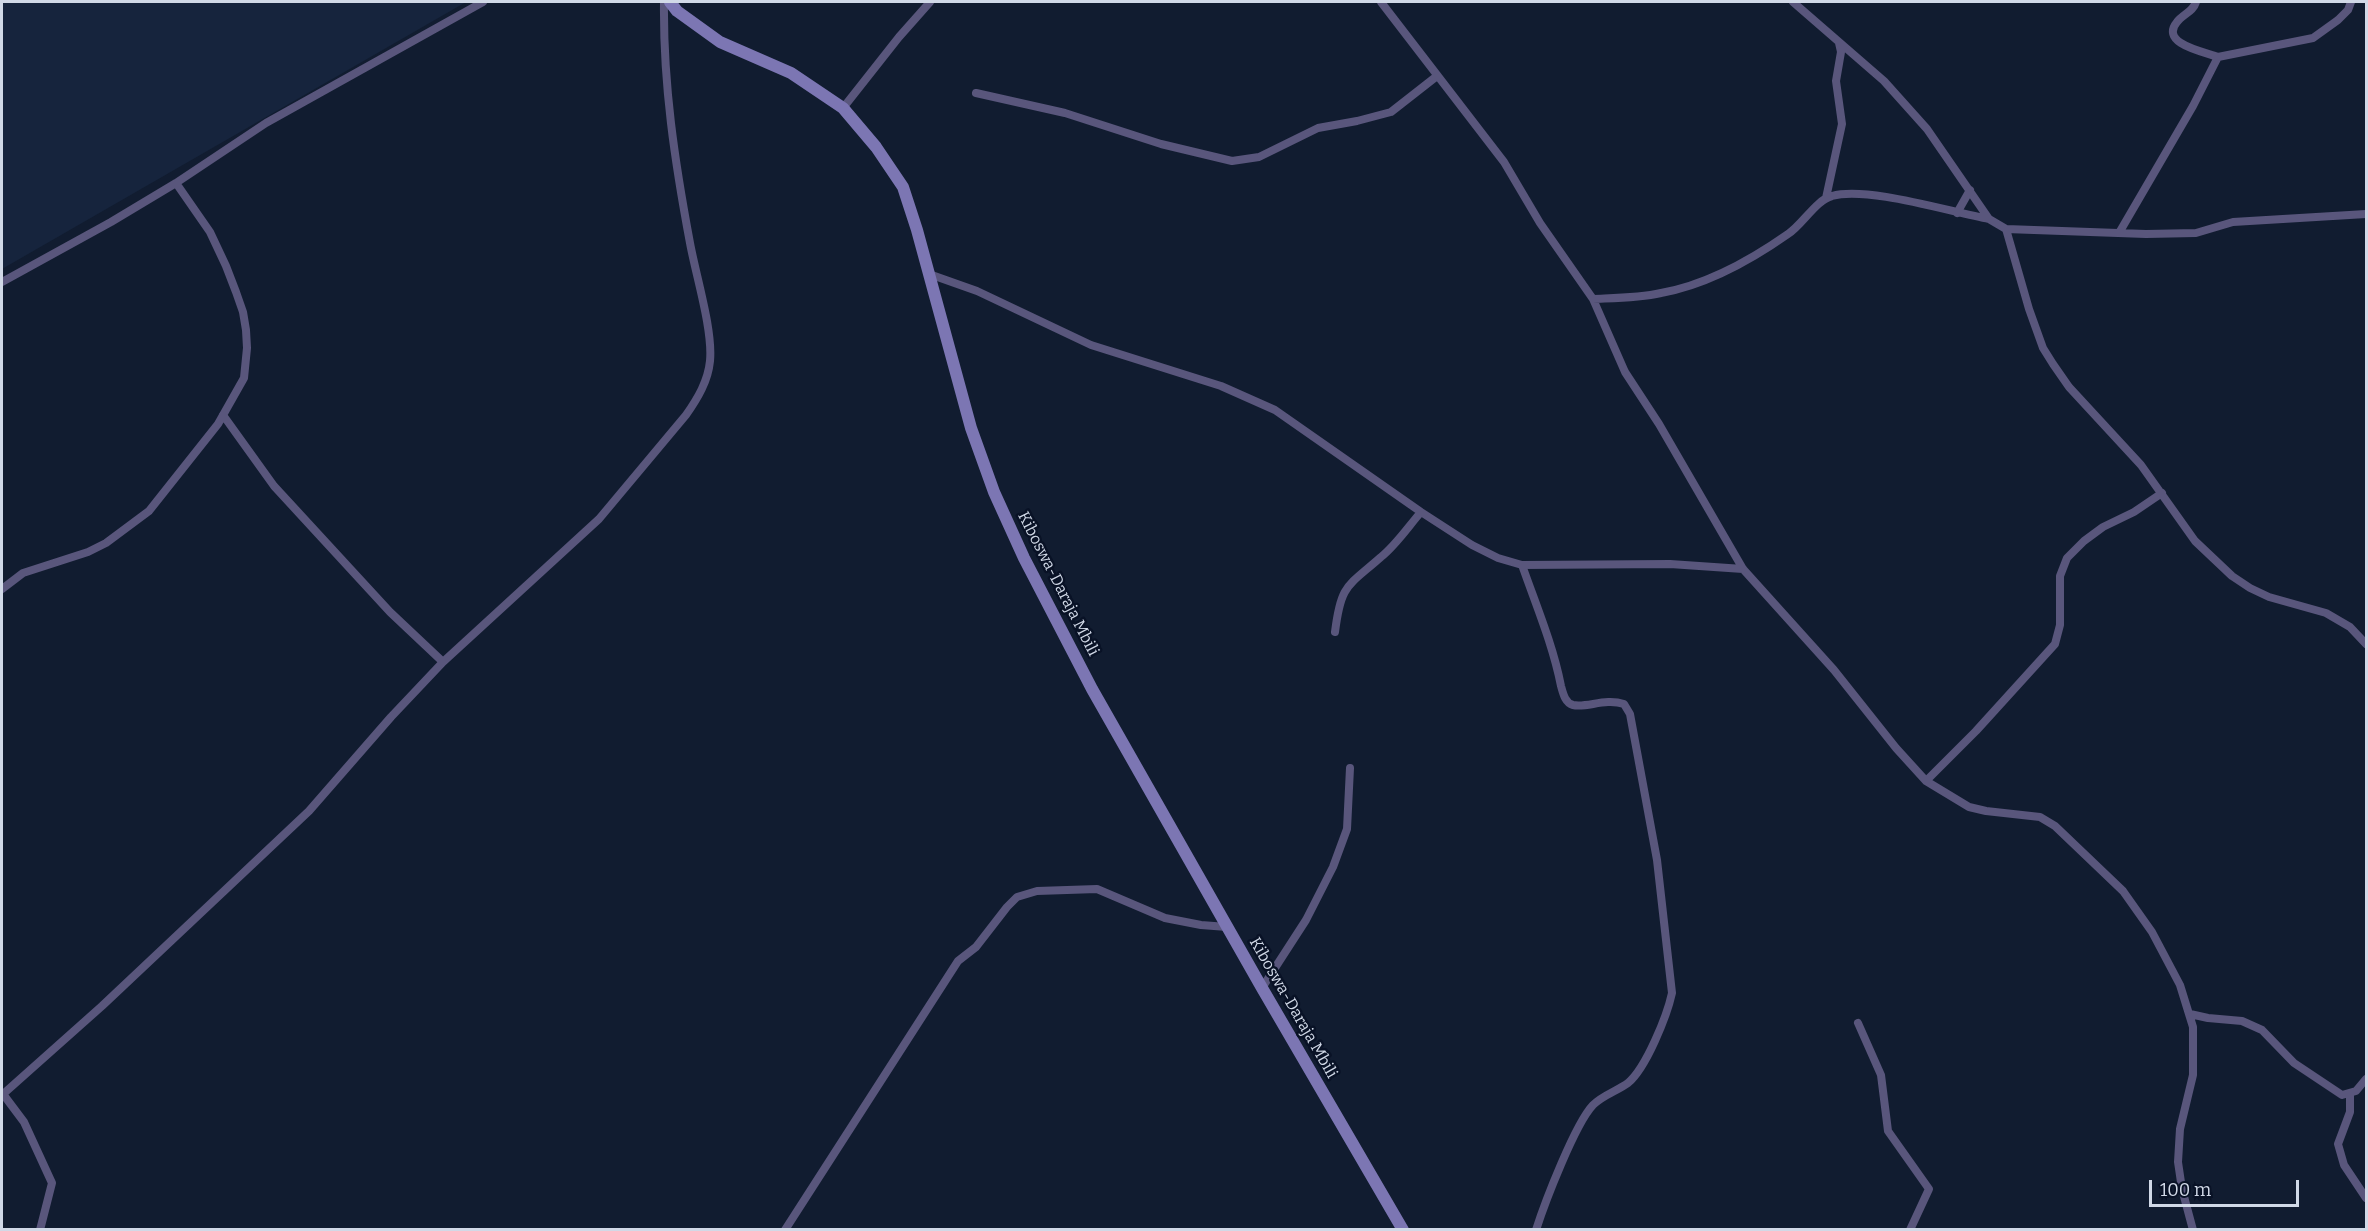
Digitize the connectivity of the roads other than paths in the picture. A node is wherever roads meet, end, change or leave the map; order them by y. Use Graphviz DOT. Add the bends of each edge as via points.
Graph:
graph roads {
  1 [pos="483,2"];
  2 [pos="664,2"];
  3 [pos="670,2"];
  4 [pos="930,2"];
  5 [pos="1381,2"];
  6 [pos="1793,2"];
  7 [pos="2196,2"];
  8 [pos="2351,2"];
  9 [pos="1839,43"];
  10 [pos="2218,57"];
  11 [pos="1437,76"];
  12 [pos="976,93"];
  13 [pos="843,108"];
  14 [pos="176,183"];
  15 [pos="1970,190"];
  16 [pos="1826,198"];
  17 [pos="1956,213"];
  18 [pos="2367,214"];
  19 [pos="1989,219"];
  20 [pos="2006,229"];
  21 [pos="2119,233"];
  22 [pos="929,274"];
  23 [pos="2,282"];
  24 [pos="1593,299"];
  25 [pos="223,415"];
  26 [pos="2162,493"];
  27 [pos="1421,512"];
  28 [pos="1522,565"];
  29 [pos="1743,569"];
  30 [pos="2,590"];
  31 [pos="1335,632"];
  32 [pos="2367,644"];
  33 [pos="443,662"];
  34 [pos="1350,768"];
  35 [pos="1926,781"];
  36 [pos="1227,927"];
  37 [pos="1262,988"];
  38 [pos="2190,1014"];
  39 [pos="1858,1023"];
  40 [pos="2367,1079"];
  41 [pos="2,1094"];
  42 [pos="2350,1094"];
  43 [pos="2367,1198"];
  44 [pos="40,1230"];
  45 [pos="785,1230"];
  46 [pos="1403,1230"];
  47 [pos="1536,1230"];
  48 [pos="1910,1230"];
  49 [pos="2193,1230"];
  1 -- 14 [label="street" via="266,123"];
  2 -- 33 [label="street" via="663,43 674,158 710,344 707,377 686,415 599,519"];
  3 -- 13 [label="main road, Kiboswa-Daraja Mbili" via="720,42 791,73"];
  4 -- 13 [label="street"];
  5 -- 11 [label="street"];
  6 -- 9 [label="street"];
  7 -- 10 [label="street" via="2176,23 2173,36 2181,44"];
  8 -- 10 [label="street" via="2338,20 2313,38"];
  9 -- 15 [label="street" via="1884,81 1927,129"];
  9 -- 16 [label="street" via="1836,81 1842,124"];
  10 -- 21 [label="street"];
  11 -- 12 [label="street" via="1391,112 1318,128 1258,157 1232,161 1161,144 1065,113"];
  11 -- 24 [label="street" via="1504,162 1540,223"];
  13 -- 22 [label="main road, Kiboswa-Daraja Mbili" via="903,187"];
  14 -- 23 [label="street"];
  14 -- 25 [label="street" via="210,232 243,312 247,348 244,378"];
  15 -- 17 [label="street"];
  15 -- 19 [label="street"];
  16 -- 17 [label="street" via="1859,194"];
  16 -- 24 [label="street" via="1791,232 1727,270 1663,293"];
  17 -- 19 [label="street"];
  18 -- 21 [label="street" via="2233,222 2196,233"];
  19 -- 20 [label="street"];
  20 -- 21 [label="street"];
  20 -- 26 [label="street" via="2029,309 2052,364"];
  22 -- 27 [label="street" via="977,291 1091,345 1221,386 1275,410"];
  22 -- 36 [label="main road, Kiboswa-Daraja Mbili" via="971,428 994,492 1092,689"];
  24 -- 29 [label="street" via="1631,382"];
  25 -- 30 [label="street" via="149,511 106,543 23,573"];
  25 -- 33 [label="street" via="274,486 390,612"];
  26 -- 32 [label="street" via="2195,541 2232,576 2270,597 2326,613 2350,627"];
  26 -- 35 [label="street" via="2134,513 2103,527 2067,558 2061,568 2060,625 2055,644"];
  27 -- 28 [label="street" via="1472,545"];
  27 -- 31 [label="street" via="1382,557 1345,589"];
  28 -- 29 [label="street" via="1670,564"];
  28 -- 47 [label="street" via="1567,701 1573,705 1615,702 1624,704 1630,714 1657,860 1672,993 1668,1012 1640,1067 1629,1082 1593,1105 1579,1127"];
  29 -- 35 [label="street"];
  33 -- 41 [label="street" via="309,811 102,1006"];
  34 -- 37 [label="street" via="1347,829 1333,867 1306,920"];
  35 -- 38 [label="street" via="1969,807 2040,817 2055,826 2123,891 2152,932 2180,985"];
  36 -- 37 [label="main road, Kiboswa-Daraja Mbili"];
  36 -- 45 [label="street" via="1165,918 1092,889 1037,891 1017,897 976,947 958,961"];
  37 -- 46 [label="main road, Kiboswa-Daraja Mbili"];
  38 -- 42 [label="street" via="2242,1021 2262,1030 2294,1063 2342,1095"];
  38 -- 49 [label="street" via="2193,1075 2180,1128 2178,1162"];
  39 -- 48 [label="street" via="1881,1075 1888,1131 1929,1189"];
  40 -- 42 [label="street"];
  41 -- 44 [label="street" via="24,1122 52,1183"];
  42 -- 43 [label="street" via="2350,1112 2338,1144 2344,1165"];
}
